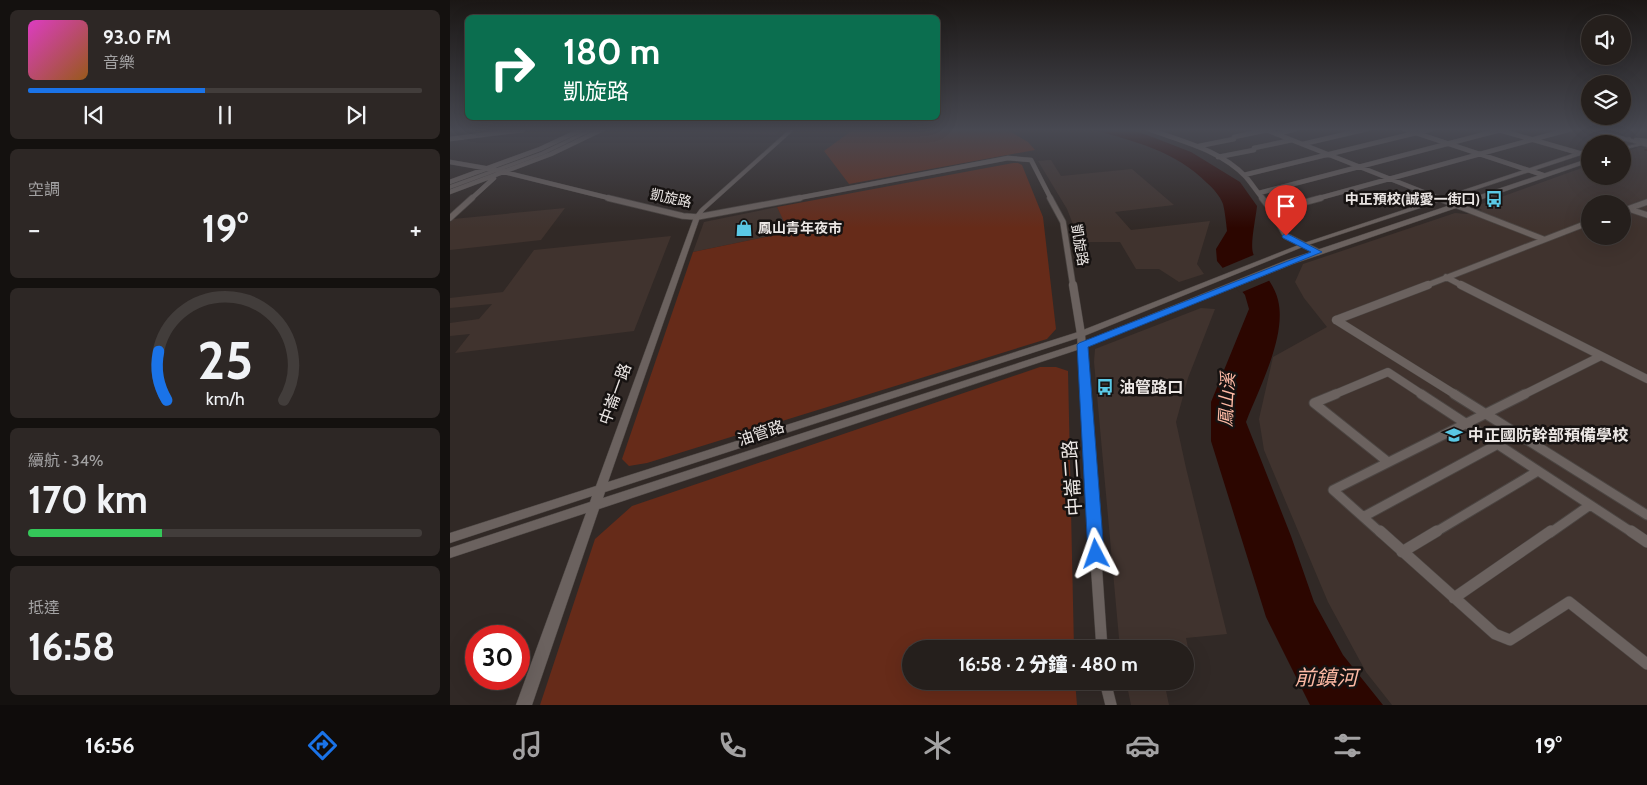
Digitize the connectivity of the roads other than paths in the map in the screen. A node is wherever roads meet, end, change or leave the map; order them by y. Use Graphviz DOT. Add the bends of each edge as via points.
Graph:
graph roads {
  1 [pos="450,162"];
  2 [pos="505,162"];
  3 [pos="518,162"];
  4 [pos="529,162"];
  5 [pos="756,162"];
  6 [pos="987,162"];
  7 [pos="1032,162"];
  8 [pos="1225,162"];
  9 [pos="1296,162"];
  10 [pos="1347,162"];
  11 [pos="1379,162"];
  12 [pos="1452,162"];
  13 [pos="1503,162"];
  14 [pos="1552,162"];
  15 [pos="1581,163"];
  16 [pos="1359,167"];
  17 [pos="488,168"];
  18 [pos="496,170"];
  19 [pos="1527,170"];
  20 [pos="504,171"];
  21 [pos="1244,175"];
  22 [pos="1543,175"];
  23 [pos="1390,179"];
  24 [pos="450,182"];
  25 [pos="450,187"];
  26 [pos="450,192"];
  27 [pos="1259,193"];
  28 [pos="1442,199"];
  29 [pos="1647,202"];
  30 [pos="1458,205"];
  31 [pos="1631,208"];
  32 [pos="1631,210"];
  33 [pos="1272,211"];
  34 [pos="1647,215"];
  35 [pos="697,217"];
  36 [pos="450,218"];
  37 [pos="1581,225"];
  38 [pos="1543,239"];
  39 [pos="1303,244"];
  40 [pos="1318,252"];
  41 [pos="1446,277"];
  42 [pos="1081,334"];
  43 [pos="1083,345"];
  44 [pos="1601,356"];
  45 [pos="1647,379"];
  46 [pos="1484,413"];
  47 [pos="1465,423"];
  48 [pos="1498,444"];
  49 [pos="1388,462"];
  50 [pos="1538,471"];
  51 [pos="599,491"];
  52 [pos="594,505"];
  53 [pos="1590,505"];
  54 [pos="1647,514"];
  55 [pos="1363,517"];
  56 [pos="450,538"];
  57 [pos="1647,542"];
  58 [pos="1402,552"];
  59 [pos="450,553"];
  60 [pos="1454,598"];
  61 [pos="1101,640"];
  62 [pos="1647,664"];
  63 [pos="1107,690"];
  64 [pos="524,705"];
  65 [pos="1111,705"];
  1 -- 17 [label="street, 凱旋路"];
  2 -- 17 [label="street"];
  3 -- 18 [label="main road"];
  4 -- 20 [label="street"];
  5 -- 35 [label="street, 中崙一路"];
  6 -- 35 [label="street, 凱旋路"];
  7 -- 42 [label="street, 凱旋路" via="1063,222"];
  8 -- 21 [label="street"];
  9 -- 21 [label="street"];
  10 -- 16 [label="street"];
  11 -- 16 [label="street"];
  12 -- 23 [label="street"];
  13 -- 19 [label="street"];
  14 -- 19 [label="street"];
  15 -- 22 [label="street"];
  16 -- 23 [label="street"];
  16 -- 27 [label="street"];
  17 -- 18 [label="street, 凱旋路"];
  17 -- 24 [label="street"];
  18 -- 20 [label="street, 凱旋路"];
  18 -- 25 [label="main road"];
  19 -- 22 [label="street"];
  19 -- 28 [label="street"];
  20 -- 26 [label="street"];
  20 -- 35 [label="street, 凱旋路"];
  20 -- 36 [label="street"];
  21 -- 27 [label="street"];
  22 -- 30 [label="street"];
  23 -- 28 [label="street"];
  23 -- 33 [label="street"];
  27 -- 33 [label="street"];
  28 -- 30 [label="street"];
  28 -- 39 [label="street"];
  29 -- 31 [label="street"];
  30 -- 38 [label="street"];
  30 -- 40 [label="street"];
  32 -- 34 [label="street"];
  33 -- 39 [label="street" via="1286,236"];
  35 -- 51 [label="street, 中崙一路"];
  37 -- 38 [label="street"];
  38 -- 41 [label="street"];
  39 -- 40 [label="street"];
  39 -- 42 [label="street"];
  40 -- 43 [label="street"];
  41 -- 44 [label="street"];
  41 -- 46 [label="street" via="1336,320"];
  42 -- 43 [label="street, 中崙二路"];
  42 -- 51 [label="street, 油管路"];
  43 -- 52 [label="street, 油管路"];
  43 -- 61 [label="street, 中崙二路"];
  44 -- 45 [label="street"];
  44 -- 46 [label="street"];
  46 -- 47 [label="street"];
  46 -- 54 [label="street"];
  47 -- 48 [label="street"];
  47 -- 49 [label="street"];
  47 -- 49 [label="street" via="1388,372 1314,404"];
  48 -- 50 [label="street"];
  48 -- 55 [label="street"];
  49 -- 55 [label="street" via="1333,490"];
  50 -- 53 [label="street"];
  50 -- 58 [label="street"];
  51 -- 52 [label="street, 中崙一路"];
  51 -- 56 [label="street, 油管路"];
  52 -- 59 [label="street, 油管路"];
  52 -- 64 [label="street, 中崙一路"];
  53 -- 57 [label="street"];
  53 -- 60 [label="street"];
  55 -- 58 [label="street"];
  58 -- 60 [label="street"];
  60 -- 62 [label="street" via="1494,634 1510,640 1569,602"];
  63 -- 65 [label="street"];
}
